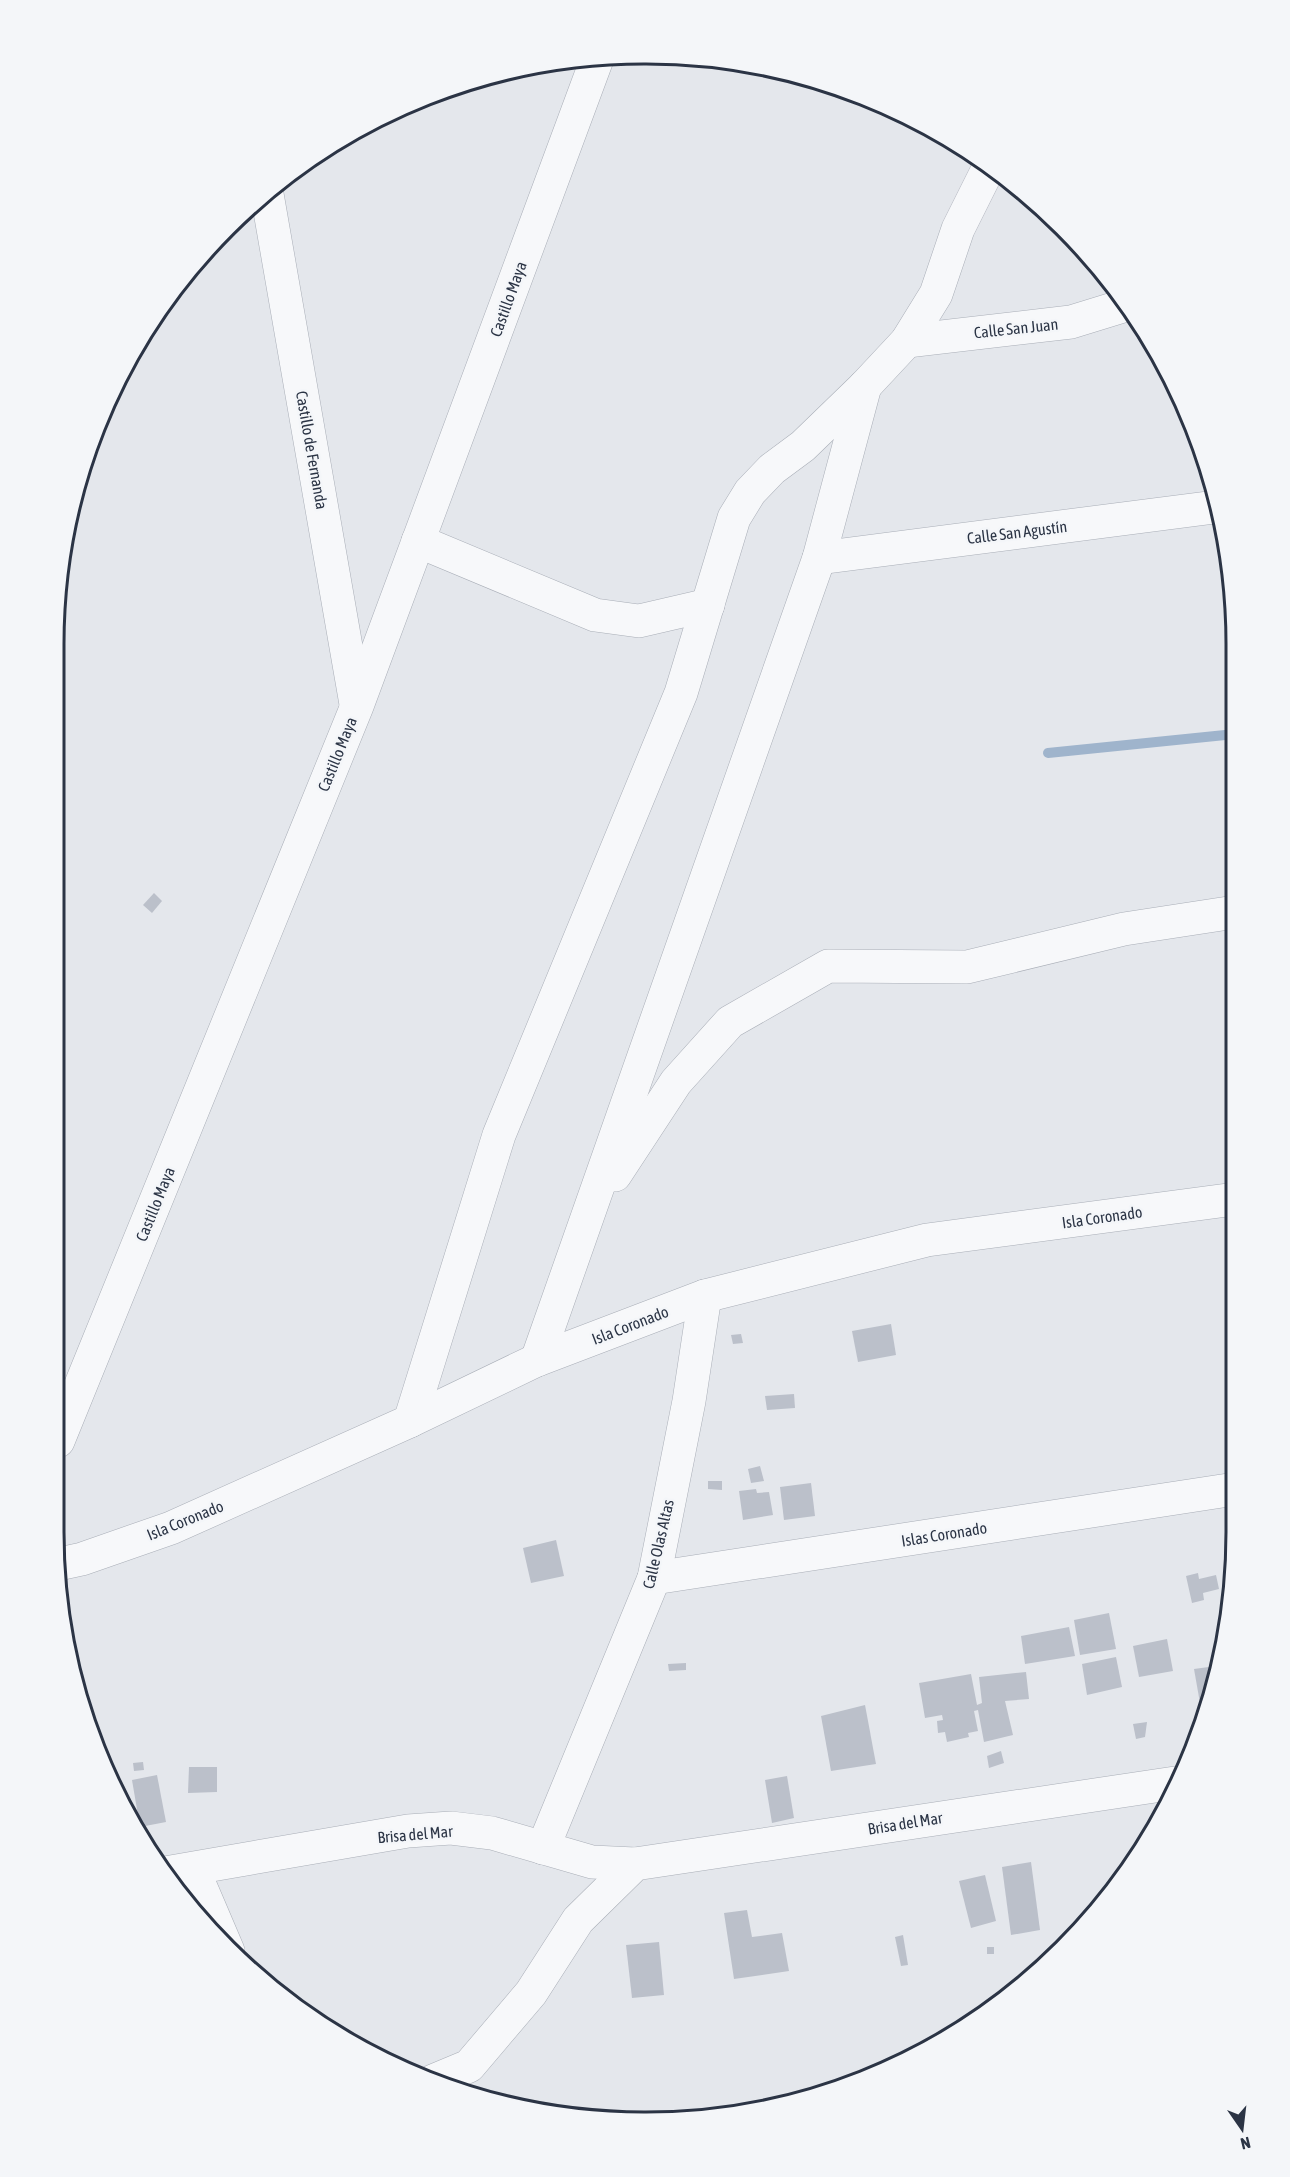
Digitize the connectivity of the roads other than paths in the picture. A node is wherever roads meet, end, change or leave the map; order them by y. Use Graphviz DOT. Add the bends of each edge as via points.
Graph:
graph roads {
  1 [pos="594,67"];
  2 [pos="986,175"];
  3 [pos="269,203"];
  4 [pos="1118,308"];
  5 [pos="907,341"];
  6 [pos="865,386"];
  7 [pos="1209,508"];
  8 [pos="418,540"];
  9 [pos="819,558"];
  10 [pos="708,605"];
  11 [pos="357,706"];
  12 [pos="1226,913"];
  13 [pos="1226,1200"];
  14 [pos="586,1220"];
  15 [pos="705,1296"];
  16 [pos="537,1360"];
  17 [pos="410,1421"];
  18 [pos="64,1426"];
  19 [pos="1226,1490"];
  20 [pos="66,1563"];
  21 [pos="654,1578"];
  22 [pos="1168,1784"];
  23 [pos="543,1848"];
  24 [pos="635,1864"];
  25 [pos="179,1871"];
  26 [pos="197,1901"];
  27 [pos="444,2076"];
  1 -- 8 [label="street, Castillo Maya"];
  2 -- 5 [label="street" via="958,229 936,294"];
  3 -- 11 [label="street, Castillo de Fernanda"];
  4 -- 5 [label="street, Calle San Juan" via="1071,322"];
  5 -- 6 [label="street"];
  6 -- 9 [label="street"];
  6 -- 10 [label="street" via="750,492 734,518"];
  7 -- 9 [label="street, Calle San Agustín"];
  8 -- 10 [label="street" via="595,615 639,621"];
  8 -- 11 [label="street, Castillo Maya"];
  9 -- 14 [label="street"];
  10 -- 17 [label="street" via="681,693 499,1135"];
  11 -- 18 [label="street, Castillo Maya"];
  12 -- 14 [label="street" via="1124,929 967,968 828,966 730,1022 676,1082"];
  13 -- 15 [label="street, Isla Coronado" via="927,1240"];
  14 -- 16 [label="street"];
  15 -- 16 [label="street, Isla Coronado"];
  15 -- 21 [label="street, Calle Olas Altas"];
  16 -- 17 [label="street, Isla Coronado"];
  17 -- 20 [label="street, Isla Coronado" via="171,1528"];
  19 -- 21 [label="street, Islas Coronado"];
  21 -- 23 [label="street, Calle Olas Altas"];
  22 -- 24 [label="street, Brisa del Mar"];
  23 -- 24 [label="street, Brisa del Mar" via="592,1862"];
  23 -- 25 [label="street, Brisa del Mar" via="492,1833 408,1831"];
  24 -- 27 [label="street" via="578,1920 531,1993 469,2066"];
  25 -- 26 [label="street, Brisa del Mar"];
}
